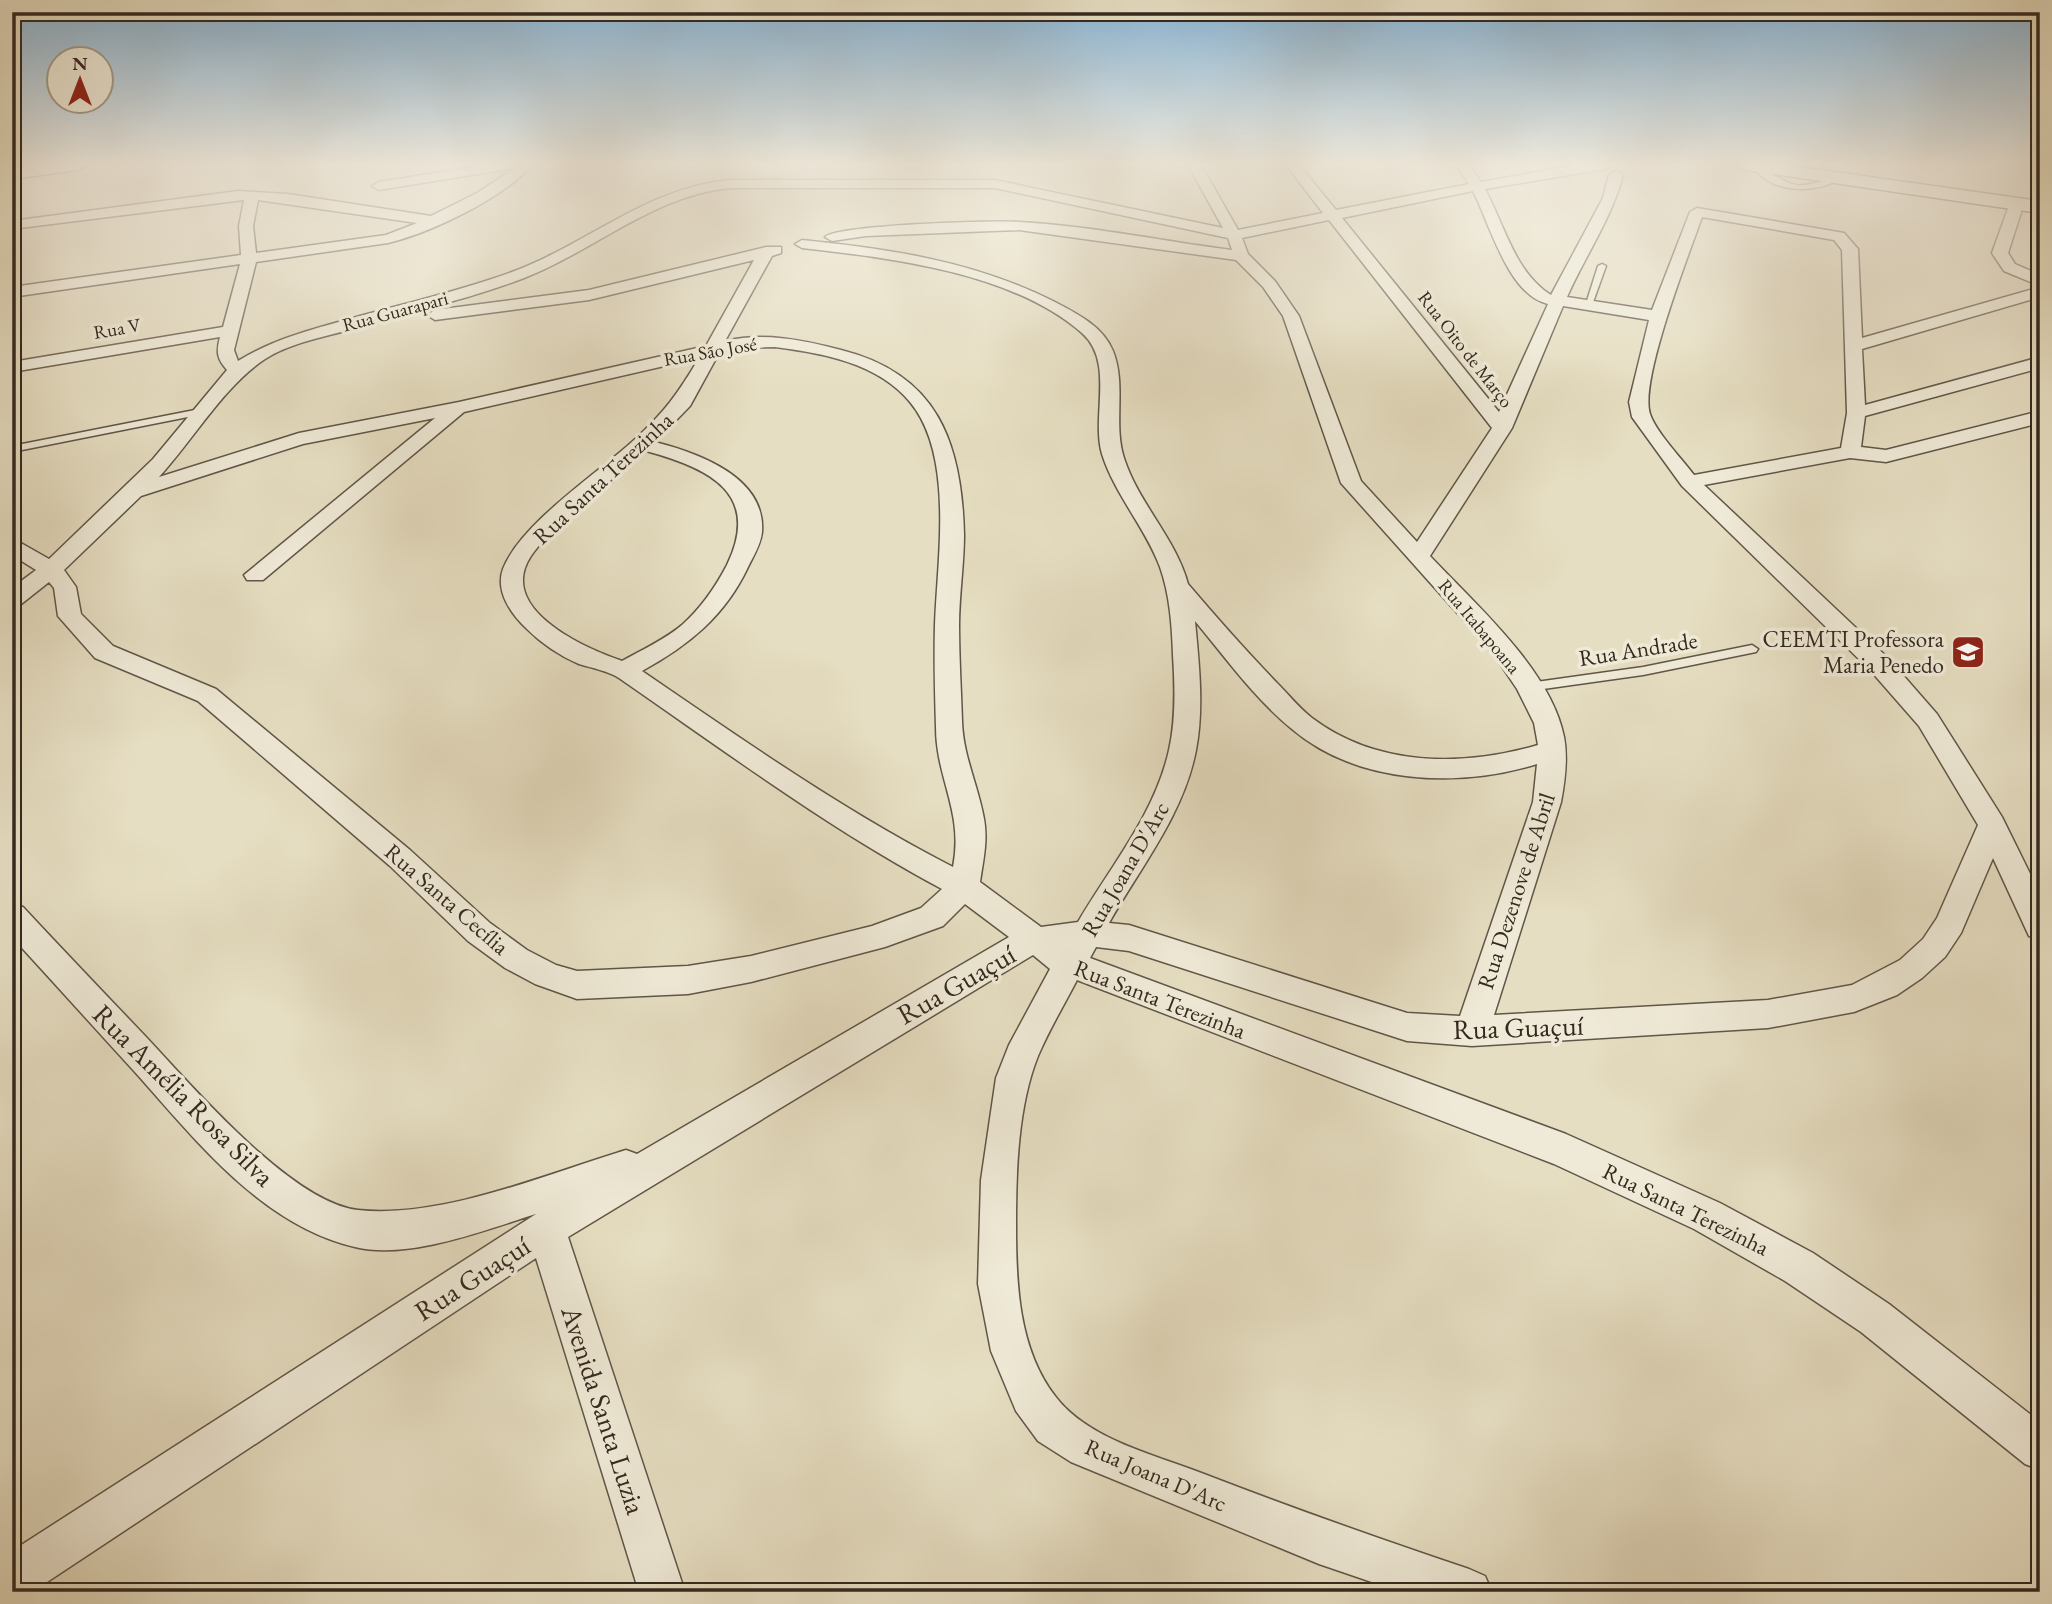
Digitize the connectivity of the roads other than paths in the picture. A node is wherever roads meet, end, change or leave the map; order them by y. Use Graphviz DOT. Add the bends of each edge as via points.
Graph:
graph roads {
  1 [pos="250,240"];
  2 [pos="382,240"];
  3 [pos="592,240"];
  4 [pos="824,240"];
  5 [pos="1122,240"];
  6 [pos="1236,240"];
  7 [pos="1350,240"];
  8 [pos="1502,240"];
  9 [pos="1584,240"];
  10 [pos="1687,240"];
  11 [pos="1842,240"];
  12 [pos="2004,240"];
  13 [pos="802,244"];
  14 [pos="766,252"];
  15 [pos="1241,256"];
  16 [pos="249,259"];
  17 [pos="1602,266"];
  18 [pos="2040,281"];
  19 [pos="12,292"];
  20 [pos="2040,292"];
  21 [pos="1557,300"];
  22 [pos="1588,305"];
  23 [pos="1658,316"];
  24 [pos="362,319"];
  25 [pos="228,331"];
  26 [pos="1853,346"];
  27 [pos="712,348"];
  28 [pos="2040,362"];
  29 [pos="12,368"];
  30 [pos="237,370"];
  31 [pos="459,408"];
  32 [pos="205,411"];
  33 [pos="1856,413"];
  34 [pos="2040,417"];
  35 [pos="1502,428"];
  36 [pos="642,444"];
  37 [pos="12,449"];
  38 [pos="1850,452"];
  39 [pos="1689,482"];
  40 [pos="131,493"];
  41 [pos="12,545"];
  42 [pos="1419,555"];
  43 [pos="52,570"];
  44 [pos="255,575"];
  45 [pos="1178,587"];
  46 [pos="12,600"];
  47 [pos="1752,649"];
  48 [pos="624,670"];
  49 [pos="1530,687"];
  50 [pos="1551,750"];
  51 [pos="1992,825"];
  52 [pos="964,887"];
  53 [pos="12,916"];
  54 [pos="2040,927"];
  55 [pos="1087,933"];
  56 [pos="1034,941"];
  57 [pos="1070,965"];
  58 [pos="1472,1031"];
  59 [pos="666,1155"];
  60 [pos="546,1228"];
  61 [pos="2040,1449"];
  62 [pos="12,1578"];
  63 [pos="662,1592"];
  64 [pos="1469,1592"];
  1 -- 16 [label="street"];
  2 -- 16 [label="street"];
  3 -- 24 [label="street, Rua Guarapari" via="498,283"];
  4 -- 13 [label="street"];
  5 -- 15 [label="street"];
  6 -- 15 [label="street, Rua Itabapoana"];
  7 -- 35 [label="street, Rua Oito de Março"];
  8 -- 21 [label="street" via="1529,286 1539,296"];
  9 -- 21 [label="street"];
  10 -- 23 [label="street"];
  11 -- 26 [label="street" via="1850,249"];
  12 -- 18 [label="street" via="2001,262 2005,267"];
  13 -- 14 [label="street"];
  13 -- 45 [label="street, Rua Joana D'Arc" via="962,268 1032,296 1090,331 1106,351 1111,450"];
  14 -- 24 [label="street" via="549,302"];
  14 -- 27 [label="street, Rua Santa Terezinha"];
  15 -- 42 [label="street, Rua Itabapoana" via="1269,284 1291,316 1351,483"];
  16 -- 19 [label="street"];
  16 -- 25 [label="street"];
  17 -- 22 [label="lane"];
  20 -- 26 [label="street"];
  21 -- 22 [label="street"];
  21 -- 35 [label="street"];
  22 -- 23 [label="street"];
  23 -- 39 [label="street" via="1638,402 1647,428"];
  24 -- 30 [label="street, Rua Guarapari" via="276,347"];
  25 -- 29 [label="street, Rua V"];
  25 -- 30 [label="street" via="225,357"];
  26 -- 33 [label="street"];
  27 -- 31 [label="street, Rua São José"];
  27 -- 36 [label="street, Rua Santa Terezinha" via="683,402"];
  27 -- 52 [label="street, Rua São José" via="760,341 849,357 890,374 928,415 944,455 952,509 949,734 970,819 972,843"];
  28 -- 33 [label="street"];
  30 -- 32 [label="street, Rua Guarapari"];
  31 -- 40 [label="street, Rua São José" via="299,439"];
  31 -- 44 [label="street"];
  32 -- 37 [label="lane"];
  32 -- 40 [label="street, Rua Guarapari"];
  33 -- 38 [label="street"];
  34 -- 38 [label="street" via="1886,456"];
  35 -- 42 [label="street"];
  36 -- 48 [label="street, Rua Santa Terezinha" via="537,536 513,572 512,588 518,603 553,639 585,657"];
  36 -- 48 [label="street" via="691,458 727,481 748,512 751,530 726,591 710,610 689,631"];
  38 -- 39 [label="street"];
  39 -- 51 [label="street" via="1901,688 1928,720"];
  40 -- 43 [label="street, Rua Guarapari"];
  41 -- 43 [label="street"];
  42 -- 49 [label="street, Rua Itabapoana"];
  43 -- 46 [label="street, Rua Guarapari"];
  43 -- 52 [label="street, Rua Santa Cecília" via="65,587 70,616 104,652 207,695 400,858 479,932 546,975 577,985 688,980 763,966 874,938 932,917"];
  45 -- 50 [label="street" via="1258,680 1303,725 1334,744 1397,767 1430,771 1504,765"];
  45 -- 55 [label="street, Rua Joana D'Arc" via="1186,728 1180,760 1150,829"];
  47 -- 49 [label="lane, Rua Andrade"];
  48 -- 52 [label="street, Rua Santa Terezinha" via="750,758 905,856"];
  49 -- 50 [label="street, Rua Itabapoana" via="1547,723"];
  50 -- 58 [label="street, Rua Dezenove de Abril" via="1546,802"];
  51 -- 54 [label="street"];
  51 -- 58 [label="street, Rua Guaçuí" via="1950,924 1934,948 1911,969 1854,998 1726,1018"];
  52 -- 56 [label="street, Rua Santa Terezinha"];
  53 -- 59 [label="street, Rua Amélia Rosa Silva" via="250,1168 323,1219 357,1228 413,1229 465,1219"];
  55 -- 56 [label="street, Rua Guaçuí"];
  55 -- 57 [label="street, Rua Joana D'Arc"];
  55 -- 58 [label="street, Rua Guaçuí" via="1129,938 1407,1027"];
  56 -- 57 [label="street, Rua Santa Terezinha"];
  56 -- 59 [label="street, Rua Guaçuí" via="1013,949"];
  57 -- 61 [label="street, Rua Santa Terezinha" via="1566,1151 1707,1216 1799,1267 1875,1318"];
  57 -- 64 [label="street, Rua Joana D'Arc" via="1020,1058 1005,1128 997,1279 1001,1310 1029,1393 1046,1419 1080,1445 1320,1541"];
  59 -- 60 [label="street, Rua Guaçuí"];
  60 -- 62 [label="street, Rua Guaçuí"];
  60 -- 63 [label="street, Avenida Santa Luzia"];
}
